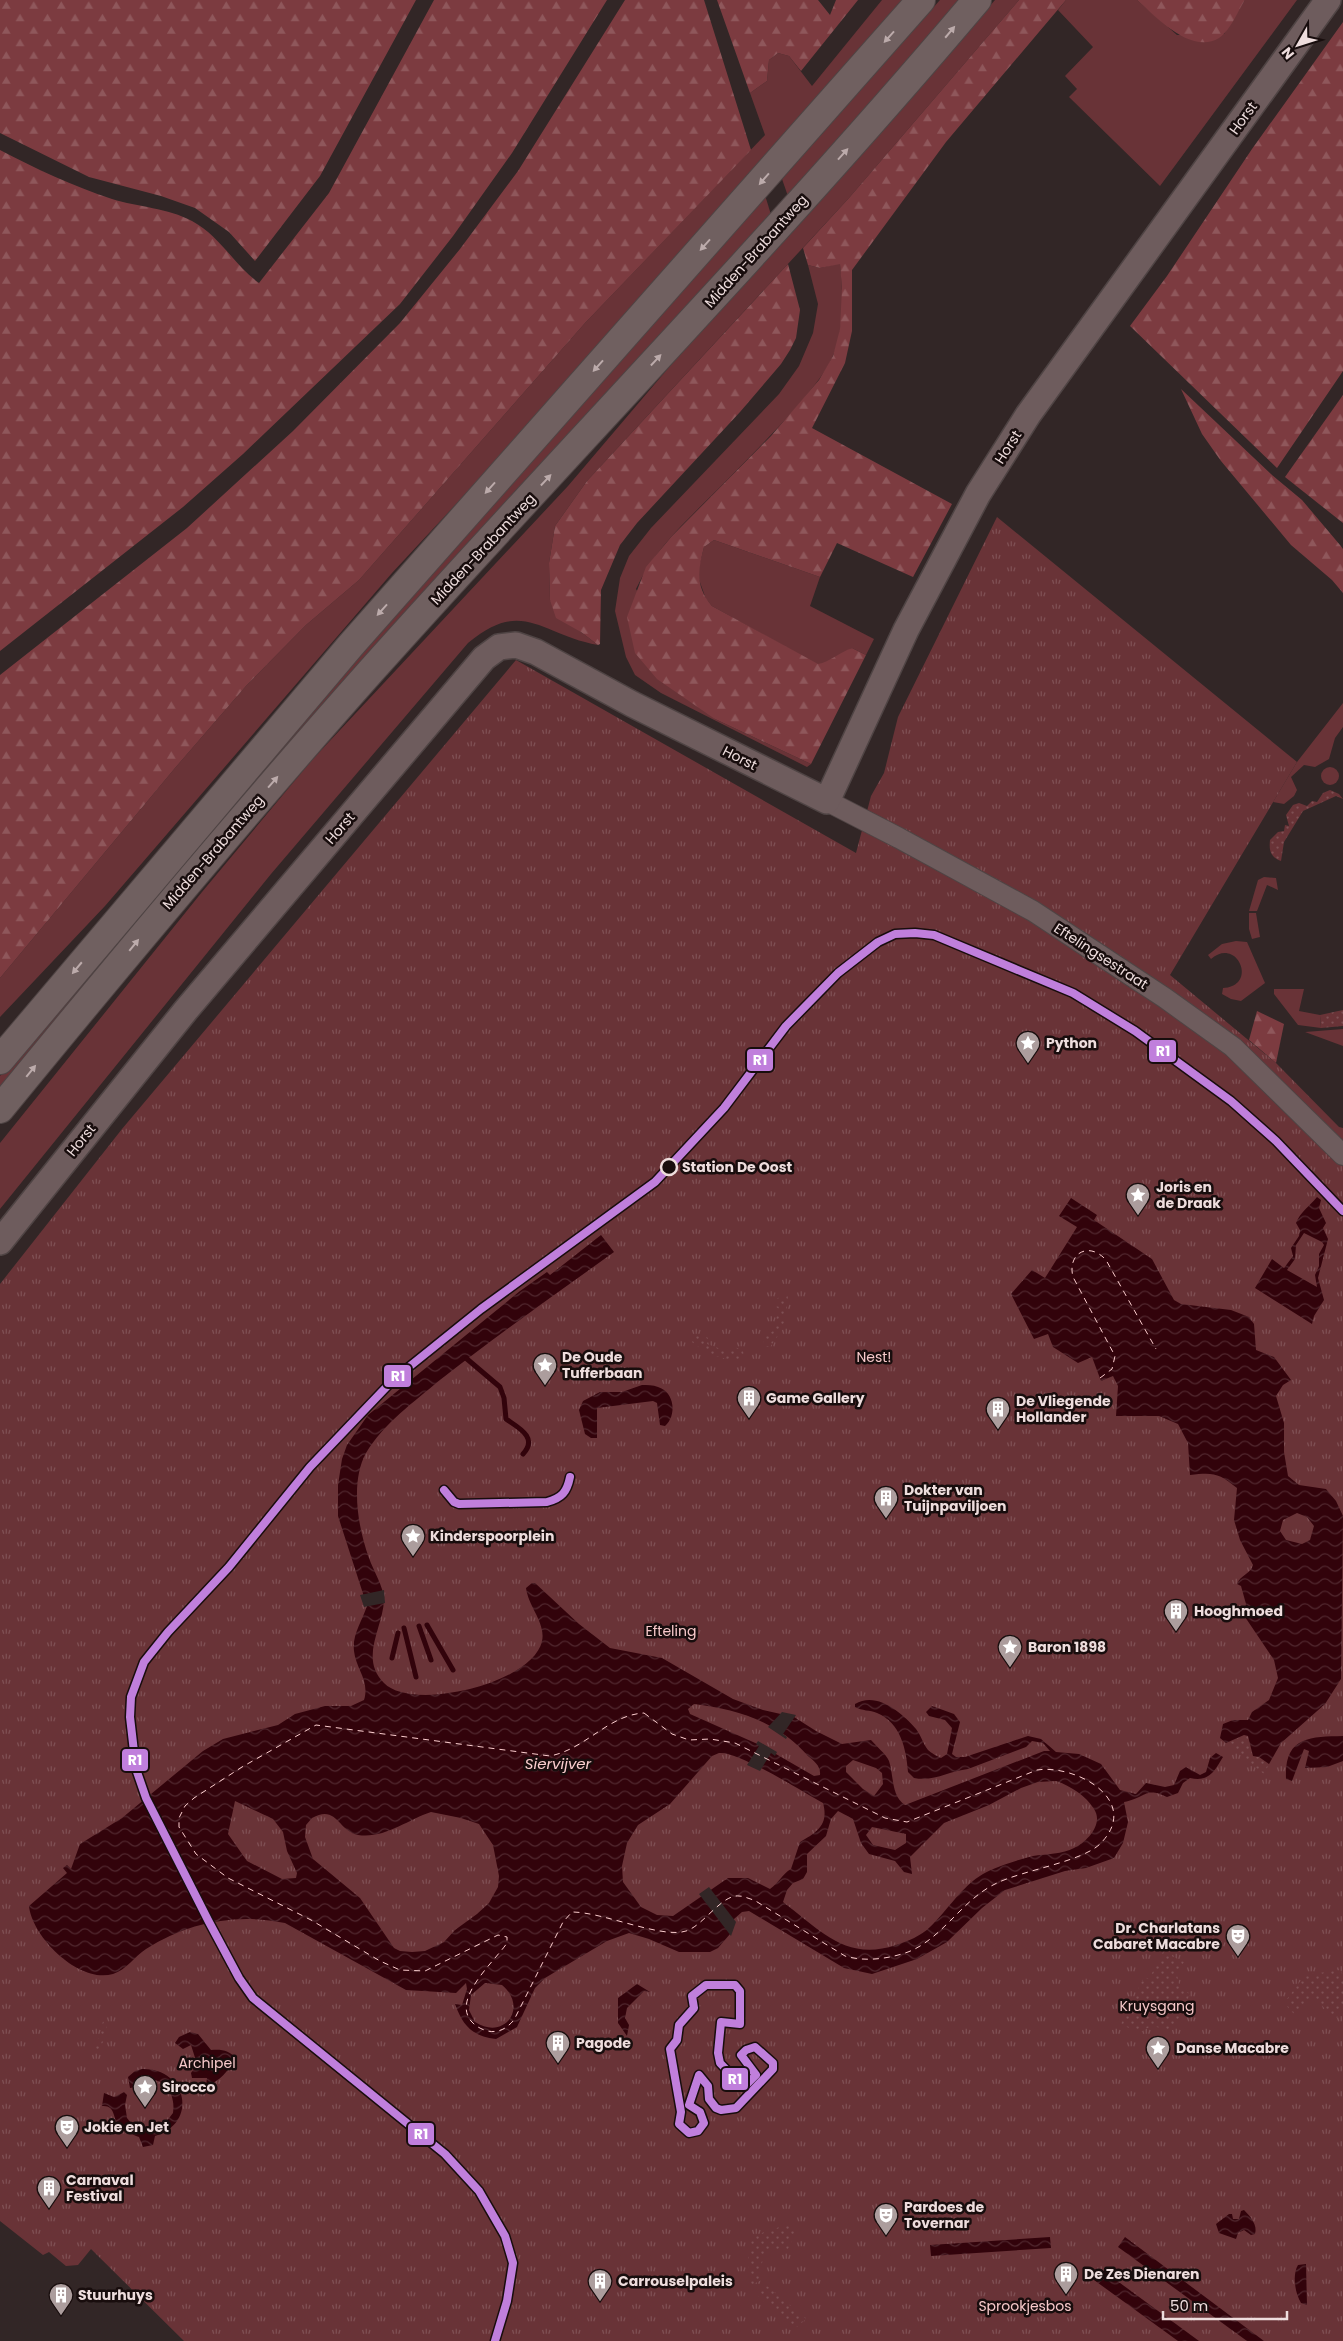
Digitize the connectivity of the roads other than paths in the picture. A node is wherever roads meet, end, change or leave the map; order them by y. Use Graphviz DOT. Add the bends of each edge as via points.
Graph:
graph roads {
  1 [pos="921,0"];
  2 [pos="977,0"];
  3 [pos="1328,0"];
  4 [pos="826,801"];
  5 [pos="0,1060"];
  6 [pos="0,1109"];
  7 [pos="1343,1155"];
  8 [pos="0,1242"];
  1 -- 5 [label="highway, Midden-Brabantweg, one-way" via="351,645"];
  6 -- 2 [label="highway, Midden-Brabantweg, one-way" via="183,885 371,671 759,248"];
  3 -- 4 [label="street, Horst" via="1028,415 978,494 906,630"];
  4 -- 7 [label="street, Eftelingsestraat" via="1033,911 1173,1003 1233,1047"];
  4 -- 8 [label="street, Horst" via="536,652 516,645 499,647 484,658 198,995"];
}
